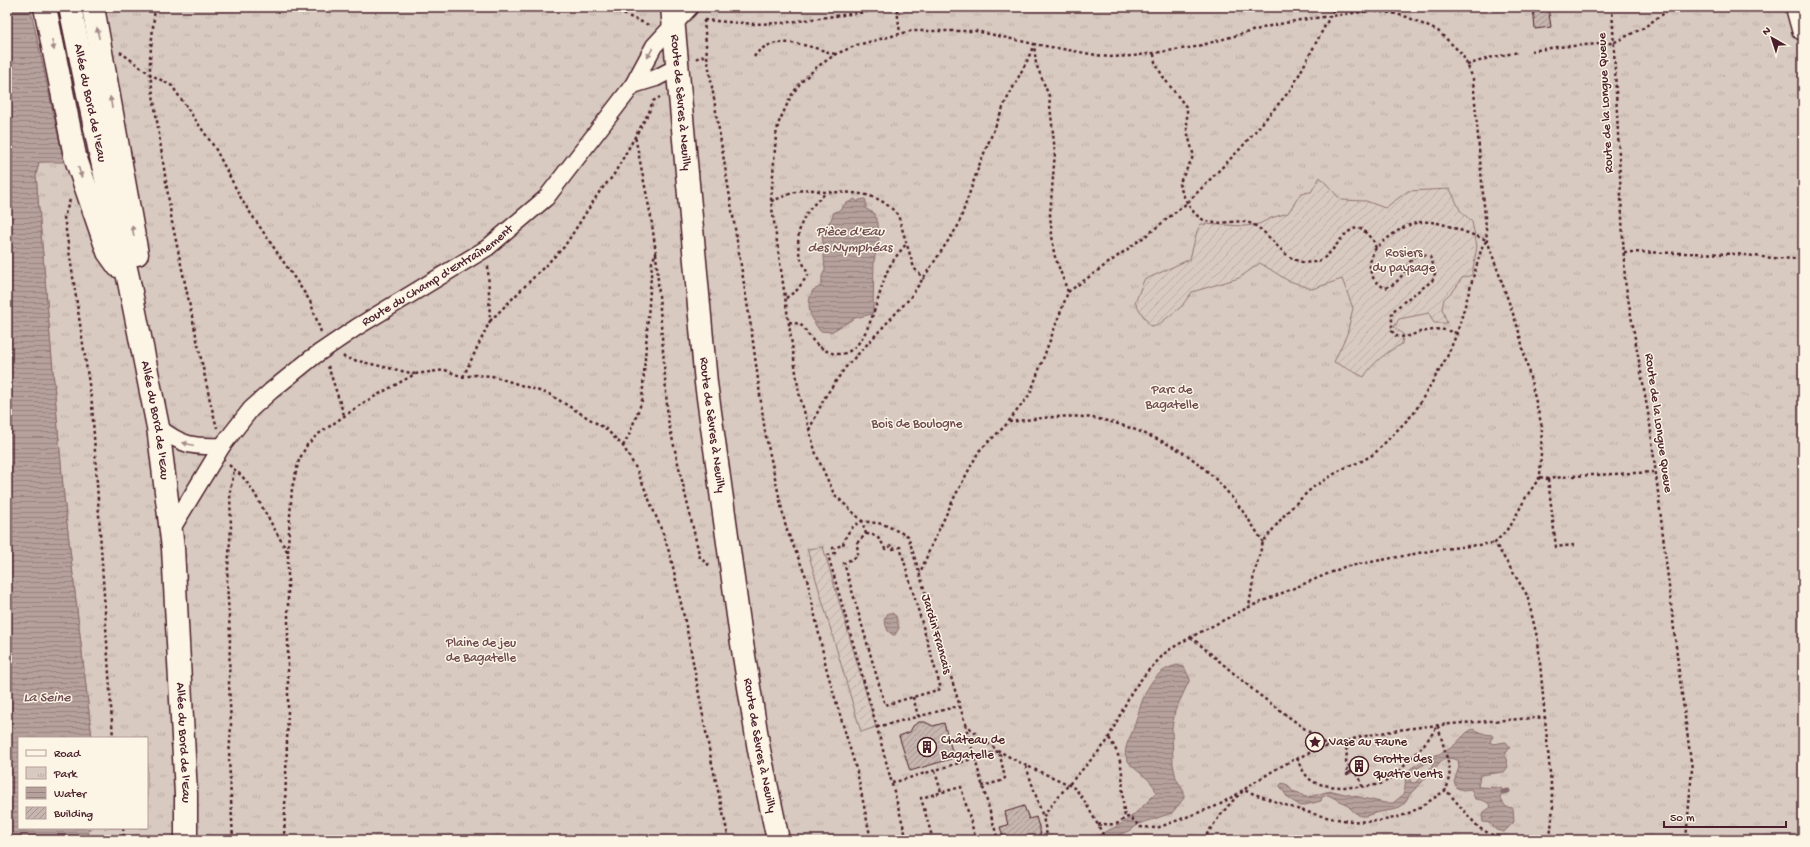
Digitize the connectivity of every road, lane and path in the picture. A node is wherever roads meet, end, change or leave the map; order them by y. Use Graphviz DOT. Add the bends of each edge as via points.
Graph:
graph roads {
  1 [pos="46,7"];
  2 [pos="70,7"];
  3 [pos="93,7"];
  4 [pos="155,7"];
  5 [pos="607,7"];
  6 [pos="903,7"];
  7 [pos="1335,7"];
  8 [pos="1612,7"];
  9 [pos="1673,7"];
  10 [pos="1797,7"];
  11 [pos="896,9"];
  12 [pos="696,11"];
  13 [pos="673,15"];
  14 [pos="1330,16"];
  15 [pos="704,20"];
  16 [pos="1803,29"];
  17 [pos="900,33"];
  18 [pos="1613,43"];
  19 [pos="1034,44"];
  20 [pos="116,50"];
  21 [pos="1531,51"];
  22 [pos="1519,52"];
  23 [pos="836,54"];
  24 [pos="1154,54"];
  25 [pos="707,56"];
  26 [pos="699,57"];
  27 [pos="754,57"];
  28 [pos="1467,65"];
  29 [pos="677,67"];
  30 [pos="150,74"];
  31 [pos="633,86"];
  32 [pos="660,97"];
  33 [pos="635,136"];
  34 [pos="826,192"];
  35 [pos="70,199"];
  36 [pos="771,202"];
  37 [pos="1187,203"];
  38 [pos="1487,240"];
  39 [pos="906,244"];
  40 [pos="487,248"];
  41 [pos="1376,248"];
  42 [pos="1624,252"];
  43 [pos="656,253"];
  44 [pos="1803,259"];
  45 [pos="924,279"];
  46 [pos="129,282"];
  47 [pos="1068,292"];
  48 [pos="786,298"];
  49 [pos="490,320"];
  50 [pos="789,322"];
  51 [pos="1457,333"];
  52 [pos="863,337"];
  53 [pos="870,340"];
  54 [pos="328,346"];
  55 [pos="416,374"];
  56 [pos="463,377"];
  57 [pos="344,415"];
  58 [pos="1009,422"];
  59 [pos="158,427"];
  60 [pos="808,430"];
  61 [pos="222,446"];
  62 [pos="623,446"];
  63 [pos="234,470"];
  64 [pos="1655,472"];
  65 [pos="1540,477"];
  66 [pos="1548,479"];
  67 [pos="862,521"];
  68 [pos="171,530"];
  69 [pos="866,534"];
  70 [pos="1263,542"];
  71 [pos="1495,543"];
  72 [pos="1574,545"];
  73 [pos="288,553"];
  74 [pos="710,566"];
  75 [pos="920,574"];
  76 [pos="1249,607"];
  77 [pos="1191,637"];
  78 [pos="913,697"];
  79 [pos="959,706"];
  80 [pos="918,716"];
  81 [pos="1546,717"];
  82 [pos="965,723"];
  83 [pos="1438,726"];
  84 [pos="877,727"];
  85 [pos="113,737"];
  86 [pos="1108,738"];
  87 [pos="1344,742"];
  88 [pos="1328,746"];
  89 [pos="999,751"];
  90 [pos="974,758"];
  91 [pos="1298,758"];
  92 [pos="1026,766"];
  93 [pos="1349,766"];
  94 [pos="1356,768"];
  95 [pos="935,771"];
  96 [pos="892,783"];
  97 [pos="1068,785"];
  98 [pos="982,786"];
  99 [pos="1362,786"];
  100 [pos="1243,790"];
  101 [pos="1446,790"];
  102 [pos="941,792"];
  103 [pos="1043,817"];
  104 [pos="1125,817"];
  105 [pos="1098,825"];
  106 [pos="122,829"];
  107 [pos="124,840"];
  108 [pos="186,840"];
  109 [pos="233,840"];
  110 [pos="284,840"];
  111 [pos="729,840"];
  112 [pos="778,840"];
  113 [pos="871,840"];
  114 [pos="907,840"];
  115 [pos="933,840"];
  116 [pos="976,840"];
  117 [pos="998,840"];
  118 [pos="1048,840"];
  119 [pos="1106,840"];
  120 [pos="1203,840"];
  121 [pos="1509,840"];
  122 [pos="1550,840"];
  123 [pos="1686,840"];
  1 -- 46 [label="main road, one-way" via="77,162 108,252"];
  2 -- 46 [label="main road, Allée du Bord de l'Eau"];
  46 -- 3 [label="main road, one-way" via="138,258"];
  4 -- 30 [label="path"];
  5 -- 13 [label="path" via="652,27"];
  6 -- 11 [label="path"];
  7 -- 14 [label="path"];
  8 -- 18 [label="path, Route de la Longue Queue"];
  9 -- 18 [label="path" via="1643,28"];
  10 -- 16 [label="main road"];
  11 -- 15 [label="path" via="782,23 754,24"];
  11 -- 17 [label="path"];
  12 -- 13 [label="street, Route du Champ d'Entraînement"];
  12 -- 15 [label="path"];
  13 -- 29 [label="main road, Route de Sèvres à Neuilly"];
  13 -- 31 [label="street, Route du Champ d'Entraînement, one-way"];
  14 -- 24 [label="path" via="1270,26"];
  14 -- 28 [label="path" via="1369,11 1392,13 1420,22 1449,40 1462,54"];
  14 -- 37 [label="path" via="1292,88 1241,148"];
  15 -- 25 [label="path"];
  17 -- 19 [label="path" via="976,30"];
  17 -- 23 [label="path" via="857,45"];
  18 -- 21 [label="path"];
  18 -- 42 [label="path, Route de la Longue Queue"];
  19 -- 24 [label="path" via="1108,57"];
  19 -- 45 [label="path" via="1002,110 958,226"];
  19 -- 47 [label="path" via="1036,64 1049,96 1055,152 1050,215 1054,254"];
  20 -- 30 [label="path"];
  22 -- 28 [label="path"];
  23 -- 27 [label="path" via="787,43 772,43 762,48"];
  23 -- 36 [label="path" via="801,82 784,110 776,135"];
  24 -- 37 [label="path" via="1163,77 1187,108 1187,131 1194,154 1179,184"];
  25 -- 26 [label="path"];
  25 -- 113 [label="path" via="751,327 765,432 786,528 807,579 827,671 857,772"];
  28 -- 38 [label="path" via="1473,79"];
  29 -- 31 [label="street"];
  29 -- 112 [label="main road, Route de Sèvres à Neuilly" via="707,391 741,637 759,750"];
  30 -- 54 [label="path" via="172,86 215,148 243,202 310,301 321,335"];
  30 -- 61 [label="path" via="172,222"];
  31 -- 40 [label="street, Route du Champ d'Entraînement" via="546,198"];
  32 -- 33 [label="path" via="653,101"];
  33 -- 43 [label="path"];
  33 -- 49 [label="path" via="613,176 600,191 564,247"];
  34 -- 36 [label="path" via="803,190"];
  34 -- 39 [label="path" via="871,195 898,215"];
  34 -- 48 [label="path" via="810,207 803,218 799,236 799,253 808,275 797,290"];
  35 -- 85 [label="path" via="64,217 92,404"];
  36 -- 48 [label="path"];
  37 -- 41 [label="path" via="1206,221 1251,223 1287,255 1301,263 1324,258 1349,231 1356,228 1362,228 1373,240"];
  37 -- 47 [label="path" via="1148,235"];
  38 -- 41 [label="path" via="1432,221 1419,221 1402,228"];
  38 -- 51 [label="path" via="1482,247"];
  38 -- 65 [label="path" via="1518,328 1542,427"];
  39 -- 45 [label="path" via="914,268"];
  39 -- 52 [label="path" via="887,271 872,322"];
  40 -- 49 [label="path"];
  40 -- 54 [label="street, Route du Champ d'Entraînement"];
  41 -- 51 [label="path" via="1371,255 1370,270 1376,282 1385,288 1394,286 1402,278 1413,256 1420,253 1430,258 1436,271 1432,281 1392,312 1392,331 1396,336 1406,338 1420,332 1440,329"];
  42 -- 44 [label="path" via="1736,254"];
  42 -- 64 [label="path, Route de la Longue Queue" via="1625,281 1650,424"];
  43 -- 62 [label="path" via="652,262 642,401"];
  43 -- 74 [label="path" via="668,420 700,558"];
  45 -- 53 [label="path" via="910,298"];
  46 -- 59 [label="main road, Allée du Bord de l'Eau"];
  47 -- 58 [label="path" via="1030,394"];
  48 -- 50 [label="path"];
  49 -- 56 [label="path"];
  50 -- 52 [label="path" via="800,324 815,344 832,352 845,352 855,347"];
  50 -- 60 [label="path" via="799,394"];
  51 -- 70 [label="path" via="1447,357 1414,412 1398,431 1374,454 1342,469 1312,488 1286,512"];
  52 -- 53 [label="path"];
  53 -- 60 [label="path" via="845,368"];
  54 -- 55 [label="path" via="345,358"];
  54 -- 57 [label="path"];
  54 -- 61 [label="street, Route du Champ d'Entraînement" via="288,376 251,409"];
  55 -- 56 [label="path" via="445,370"];
  55 -- 57 [label="path"];
  56 -- 62 [label="path" via="492,376 549,394 606,429"];
  57 -- 73 [label="path" via="317,435 299,460 292,488"];
  58 -- 70 [label="path" via="1085,417 1120,424 1150,436 1183,452 1214,478 1247,515"];
  58 -- 75 [label="path" via="979,451 945,516"];
  61 -- 59 [label="street, one-way" via="190,446"];
  59 -- 68 [label="main road, Allée du Bord de l'Eau"];
  60 -- 67 [label="path" via="834,494"];
  61 -- 63 [label="path" via="227,462"];
  61 -- 68 [label="street, Route du Champ d'Entraînement"];
  62 -- 111 [label="path" via="637,470 671,558"];
  63 -- 73 [label="path" via="252,490"];
  63 -- 109 [label="path" via="230,492 231,528 227,581 230,635 229,758"];
  64 -- 66 [label="path"];
  64 -- 123 [label="path, Route de la Longue Queue" via="1692,769"];
  65 -- 66 [label="path"];
  65 -- 71 [label="path" via="1526,496 1511,526"];
  66 -- 72 [label="path" via="1556,547"];
  67 -- 69 [label="path"];
  67 -- 75 [label="path" via="883,524 908,536"];
  67 -- 84 [label="path" via="852,526 843,545 833,548 835,553 828,555"];
  68 -- 108 [label="main road, Allée du Bord de l'Eau" via="186,794"];
  69 -- 78 [label="path, Jardin Francais" via="857,543 858,556 844,563 885,705"];
  69 -- 78 [label="path, Jardin Francais" via="880,538 885,549 891,546 893,549 900,547 941,689"];
  70 -- 76 [label="path" via="1254,574"];
  71 -- 76 [label="path" via="1435,550 1344,567"];
  71 -- 81 [label="path" via="1527,595 1538,641"];
  73 -- 110 [label="path" via="288,710"];
  75 -- 79 [label="path"];
  76 -- 77 [label="path"];
  77 -- 86 [label="path" via="1167,652 1147,672 1132,692"];
  77 -- 88 [label="path" via="1258,694"];
  78 -- 80 [label="path"];
  79 -- 80 [label="path"];
  79 -- 82 [label="path"];
  80 -- 84 [label="path"];
  81 -- 83 [label="path"];
  81 -- 122 [label="path" via="1553,806"];
  82 -- 89 [label="path" via="978,738"];
  82 -- 90 [label="path"];
  83 -- 87 [label="path" via="1403,728"];
  83 -- 99 [label="path" via="1432,736 1389,780"];
  83 -- 101 [label="path" via="1448,762 1450,778"];
  84 -- 96 [label="path"];
  86 -- 97 [label="path"];
  86 -- 104 [label="path" via="1121,760 1122,804"];
  87 -- 88 [label="path"];
  87 -- 93 [label="path" via="1347,751 1346,762"];
  88 -- 91 [label="path"];
  89 -- 90 [label="path"];
  89 -- 92 [label="path"];
  89 -- 98 [label="path" via="1005,778"];
  90 -- 95 [label="path"];
  90 -- 98 [label="path"];
  91 -- 99 [label="path" via="1308,778 1314,782"];
  91 -- 100 [label="path" via="1286,762"];
  92 -- 97 [label="path"];
  92 -- 103 [label="path"];
  93 -- 94 [label="path, bridge" via="1347,774"];
  93 -- 99 [label="path" via="1360,779"];
  95 -- 96 [label="path"];
  95 -- 102 [label="path"];
  96 -- 114 [label="path"];
  97 -- 103 [label="path"];
  97 -- 105 [label="path" via="1075,788"];
  98 -- 117 [label="path"];
  100 -- 101 [label="path" via="1339,820 1372,822 1402,816"];
  100 -- 104 [label="path" via="1219,805 1157,828 1140,827 1130,817"];
  100 -- 120 [label="path" via="1219,816"];
  101 -- 121 [label="path" via="1479,828"];
  102 -- 115 [label="path" via="921,798"];
  102 -- 116 [label="path" via="961,786"];
  103 -- 118 [label="path"];
  104 -- 105 [label="path" via="1116,824"];
  105 -- 119 [label="path"];
  106 -- 107 [label="path"];
}
